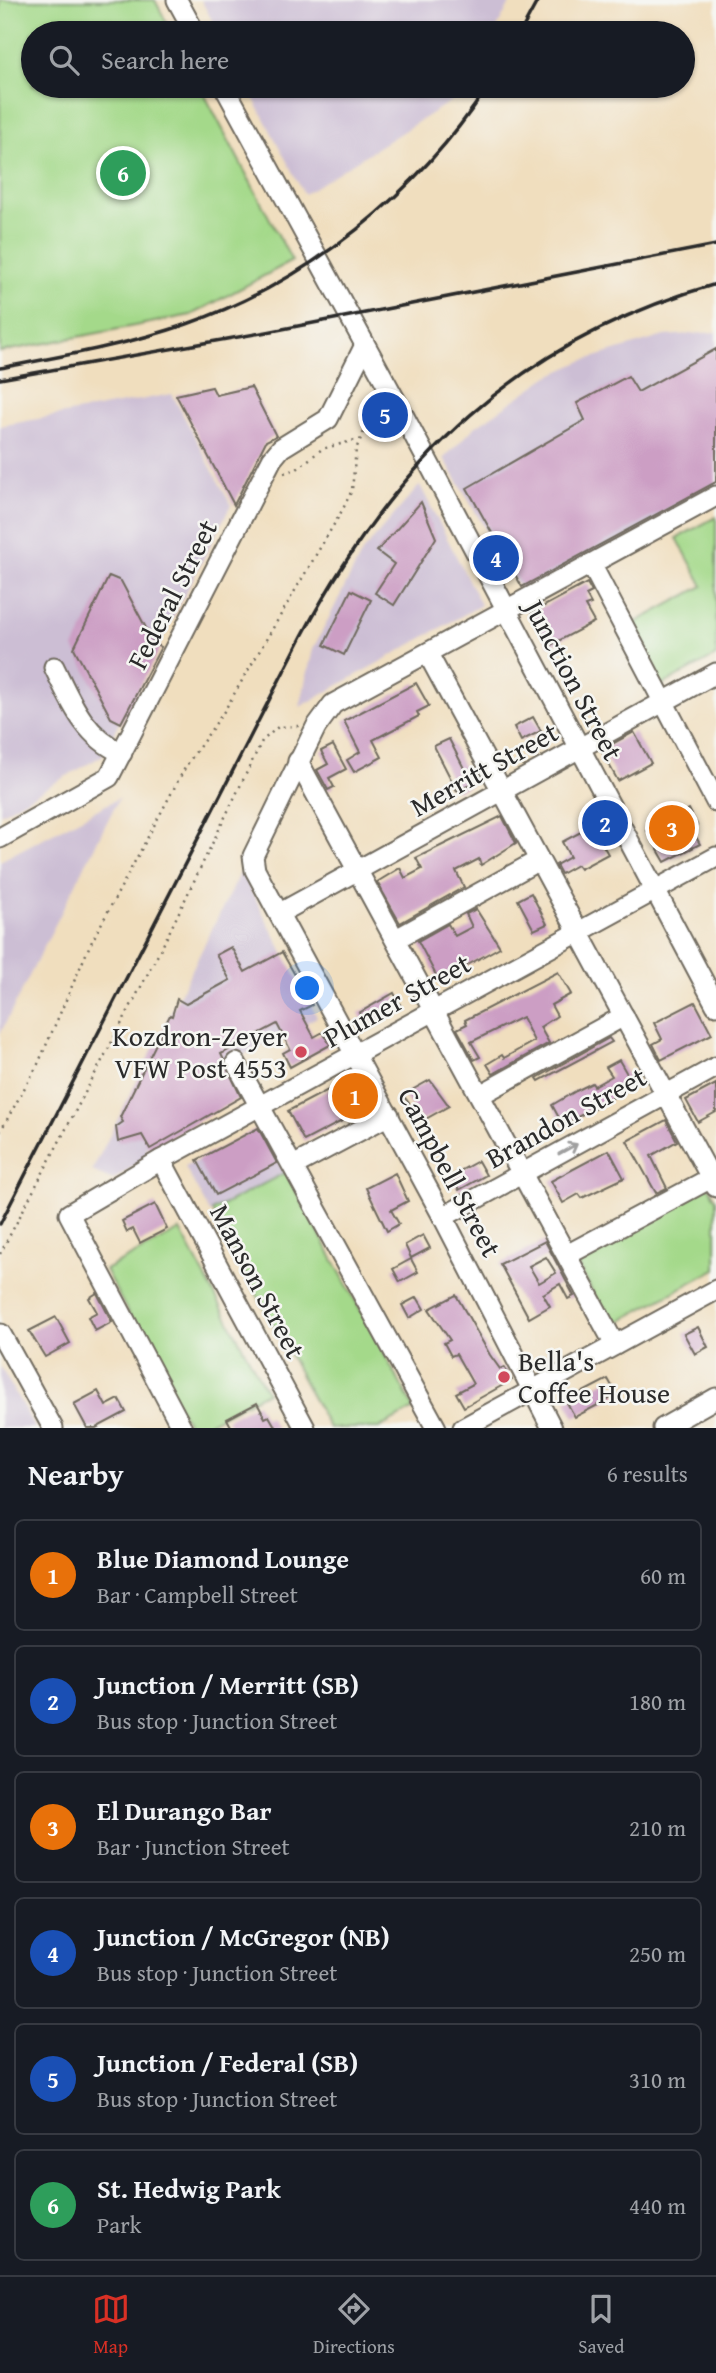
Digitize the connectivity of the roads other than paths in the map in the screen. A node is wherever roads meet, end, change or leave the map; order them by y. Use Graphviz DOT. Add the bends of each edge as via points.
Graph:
graph roads {
  1 [pos="177,0"];
  2 [pos="188,21"];
  3 [pos="230,98"];
  4 [pos="364,346"];
  5 [pos="716,496"];
  6 [pos="591,564"];
  7 [pos="506,611"];
  8 [pos="428,654"];
  9 [pos="54,667"];
  10 [pos="716,673"];
  11 [pos="664,701"];
  12 [pos="579,748"];
  13 [pos="122,753"];
  14 [pos="298,761"];
  15 [pos="708,766"];
  16 [pos="502,791"];
  17 [pos="716,802"];
  18 [pos="0,838"];
  19 [pos="716,857"];
  20 [pos="540,860"];
  21 [pos="359,870"];
  22 [pos="655,890"];
  23 [pos="280,913"];
  24 [pos="579,932"];
  25 [pos="396,939"];
  26 [pos="716,1004"];
  27 [pos="434,1011"];
  28 [pos="624,1016"];
  29 [pos="356,1054"];
  30 [pos="236,1063"];
  31 [pos="716,1067"];
  32 [pos="480,1094"];
  33 [pos="666,1094"];
  34 [pos="260,1106"];
  35 [pos="388,1115"];
  36 [pos="161,1160"];
  37 [pos="293,1166"];
  38 [pos="523,1173"];
  39 [pos="713,1182"];
  40 [pos="443,1217"];
  41 [pos="566,1255"];
  42 [pos="716,1290"];
  43 [pos="1,1334"];
  44 [pos="615,1345"];
  45 [pos="533,1390"];
  46 [pos="716,1398"];
  47 [pos="52,1428"];
  48 [pos="182,1428"];
  49 [pos="305,1428"];
  50 [pos="436,1428"];
  51 [pos="463,1428"];
  52 [pos="552,1428"];
  53 [pos="663,1428"];
  1 -- 2 [label="street"];
  3 -- 4 [label="street, Junction Street"];
  4 -- 7 [label="street, Junction Street"];
  4 -- 13 [label="street, Federal Street" via="328,419 281,448 262,479"];
  5 -- 6 [label="street"];
  6 -- 7 [label="street"];
  6 -- 11 [label="street"];
  7 -- 8 [label="street"];
  7 -- 12 [label="street, Junction Street"];
  8 -- 14 [label="street" via="333,704"];
  8 -- 16 [label="street"];
  9 -- 13 [label="street" via="82,723"];
  10 -- 11 [label="street, Merritt Street"];
  11 -- 12 [label="street, Merritt Street"];
  11 -- 15 [label="street"];
  12 -- 16 [label="street, Merritt Street"];
  12 -- 22 [label="street, Junction Street"];
  13 -- 18 [label="street, Federal Street" via="109,777"];
  14 -- 21 [label="street"];
  14 -- 23 [label="street, Campbell Street" via="255,850 256,870"];
  15 -- 17 [label="street"];
  16 -- 20 [label="street"];
  16 -- 21 [label="street, Merritt Street"];
  19 -- 22 [label="street, Plumer Street"];
  20 -- 24 [label="street"];
  20 -- 25 [label="street"];
  21 -- 23 [label="street, Merritt Street"];
  21 -- 25 [label="street"];
  22 -- 24 [label="street, Plumer Street"];
  22 -- 26 [label="street, Junction Street"];
  23 -- 29 [label="street, Campbell Street"];
  24 -- 27 [label="street, Plumer Street"];
  24 -- 28 [label="street"];
  25 -- 27 [label="street"];
  27 -- 29 [label="street, Plumer Street"];
  27 -- 32 [label="street"];
  28 -- 32 [label="street"];
  28 -- 33 [label="street"];
  29 -- 34 [label="street, Plumer Street"];
  29 -- 35 [label="street, Campbell Street"];
  30 -- 34 [label="street"];
  31 -- 33 [label="street, Brandon Street"];
  32 -- 38 [label="street"];
  38 -- 33 [label="street, Brandon Street, one-way"];
  33 -- 39 [label="street"];
  34 -- 36 [label="street, Plumer Street"];
  34 -- 37 [label="street"];
  35 -- 37 [label="street"];
  35 -- 40 [label="street, Campbell Street"];
  36 -- 48 [label="street, Plumer Street" via="69,1214"];
  36 -- 49 [label="street, Manson Street"];
  37 -- 50 [label="street"];
  38 -- 40 [label="street, Brandon Street"];
  38 -- 41 [label="street"];
  39 -- 41 [label="street"];
  40 -- 45 [label="street, Campbell Street"];
  41 -- 44 [label="street"];
  42 -- 44 [label="street"];
  43 -- 47 [label="street"];
  44 -- 45 [label="street"];
  45 -- 51 [label="street"];
  45 -- 52 [label="street, Campbell Street"];
  46 -- 53 [label="street"];
}
